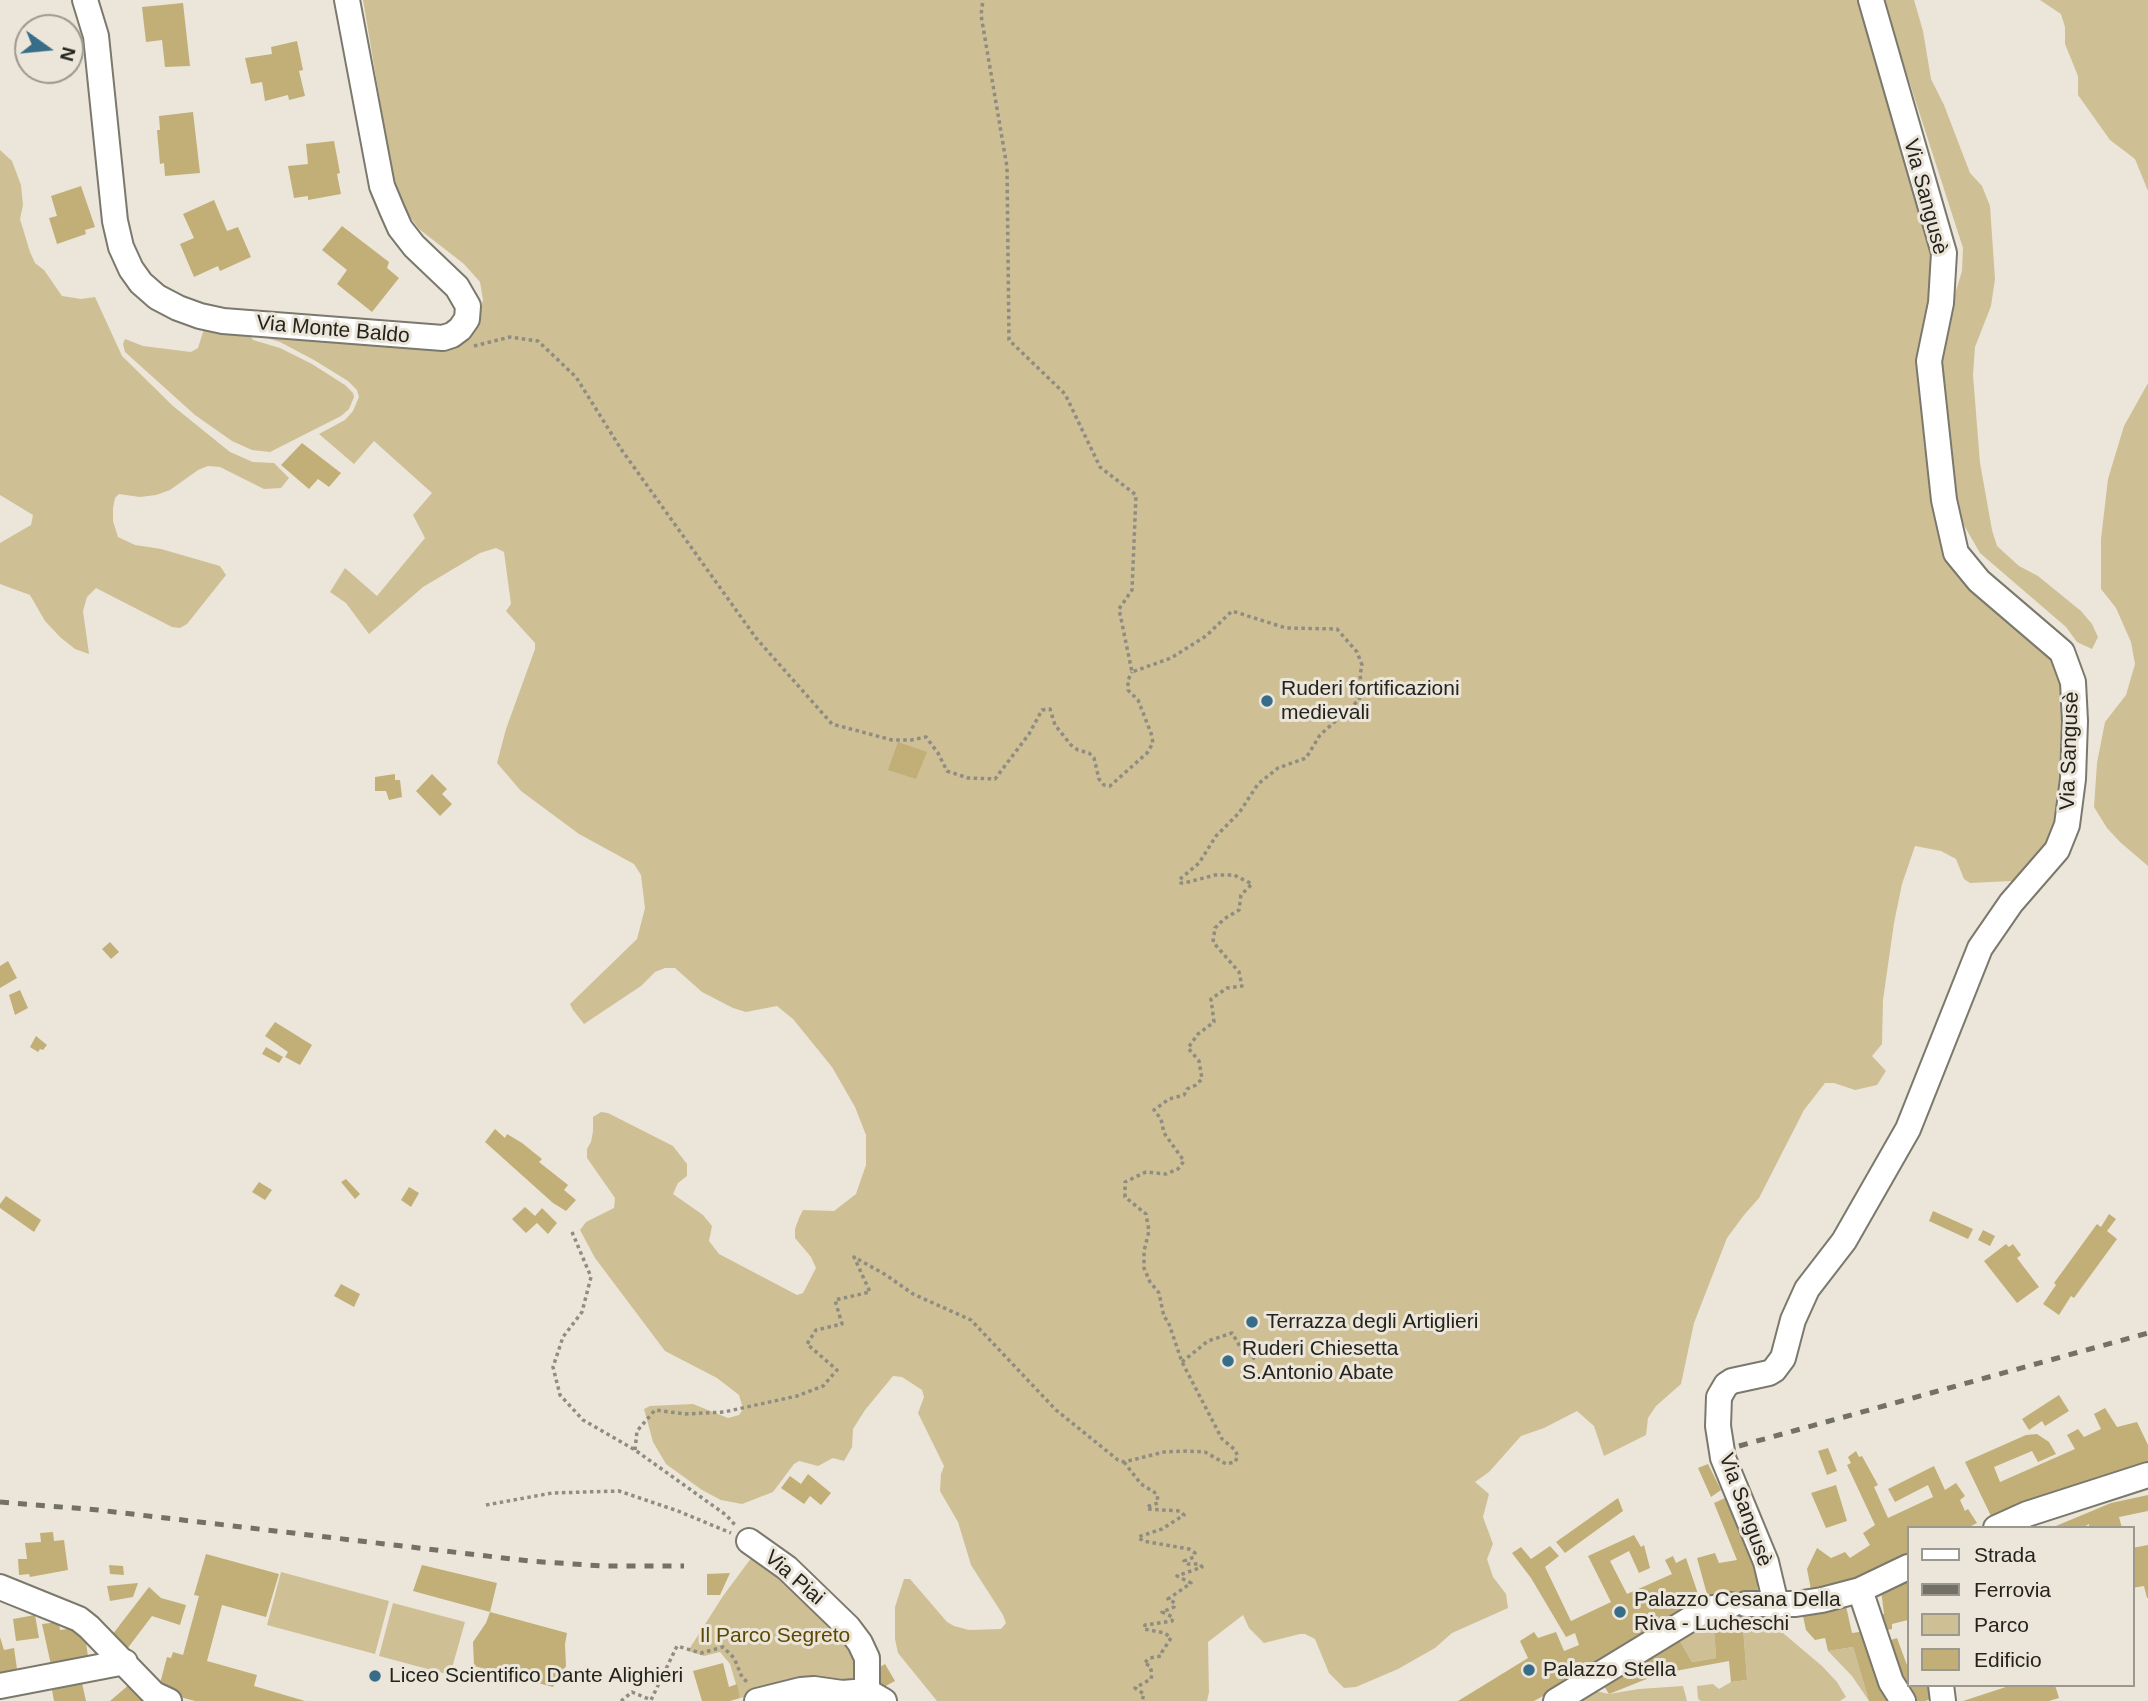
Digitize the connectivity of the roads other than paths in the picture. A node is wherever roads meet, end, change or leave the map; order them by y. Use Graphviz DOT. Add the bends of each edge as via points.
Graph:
graph roads {
  1 [pos="85,0"];
  2 [pos="346,0"];
  3 [pos="1871,0"];
  4 [pos="2148,1475"];
  5 [pos="2000,1526"];
  6 [pos="749,1541"];
  7 [pos="1906,1568"];
  8 [pos="0,1587"];
  9 [pos="1860,1590"];
  10 [pos="1776,1604"];
  11 [pos="125,1662"];
  12 [pos="0,1686"];
  13 [pos="756,1694"];
  14 [pos="876,1696"];
  15 [pos="169,1701"];
  16 [pos="1556,1701"];
  17 [pos="1903,1701"];
  1 -- 2 [label="street, Via Monte Baldo" via="96,36 115,221 121,247 141,283 177,307 223,321 436,338 452,335 467,319 468,306 457,287 414,246 391,210 382,186"];
  3 -- 10 [label="street, Via Sangusè" via="1944,253 1941,303 1929,361 1944,500 1956,553 1979,581 2062,652 2073,682 2073,779 2067,825 2057,850 1980,948 1908,1129 1844,1241 1803,1295 1783,1358 1769,1373 1732,1381 1719,1397 1723,1458 1766,1562"];
  4 -- 5 [label="street"];
  6 -- 14 [label="street, Via Piai" via="787,1568 848,1627 867,1657"];
  7 -- 9 [label="street"];
  8 -- 11 [label="street" via="79,1619"];
  9 -- 10 [label="street" via="1822,1600"];
  9 -- 17 [label="street" via="1891,1682"];
  10 -- 16 [label="street" via="1707,1609"];
  11 -- 12 [label="street"];
  11 -- 15 [label="street" via="154,1693"];
  13 -- 14 [label="street, Via Piai" via="808,1689"];
}
